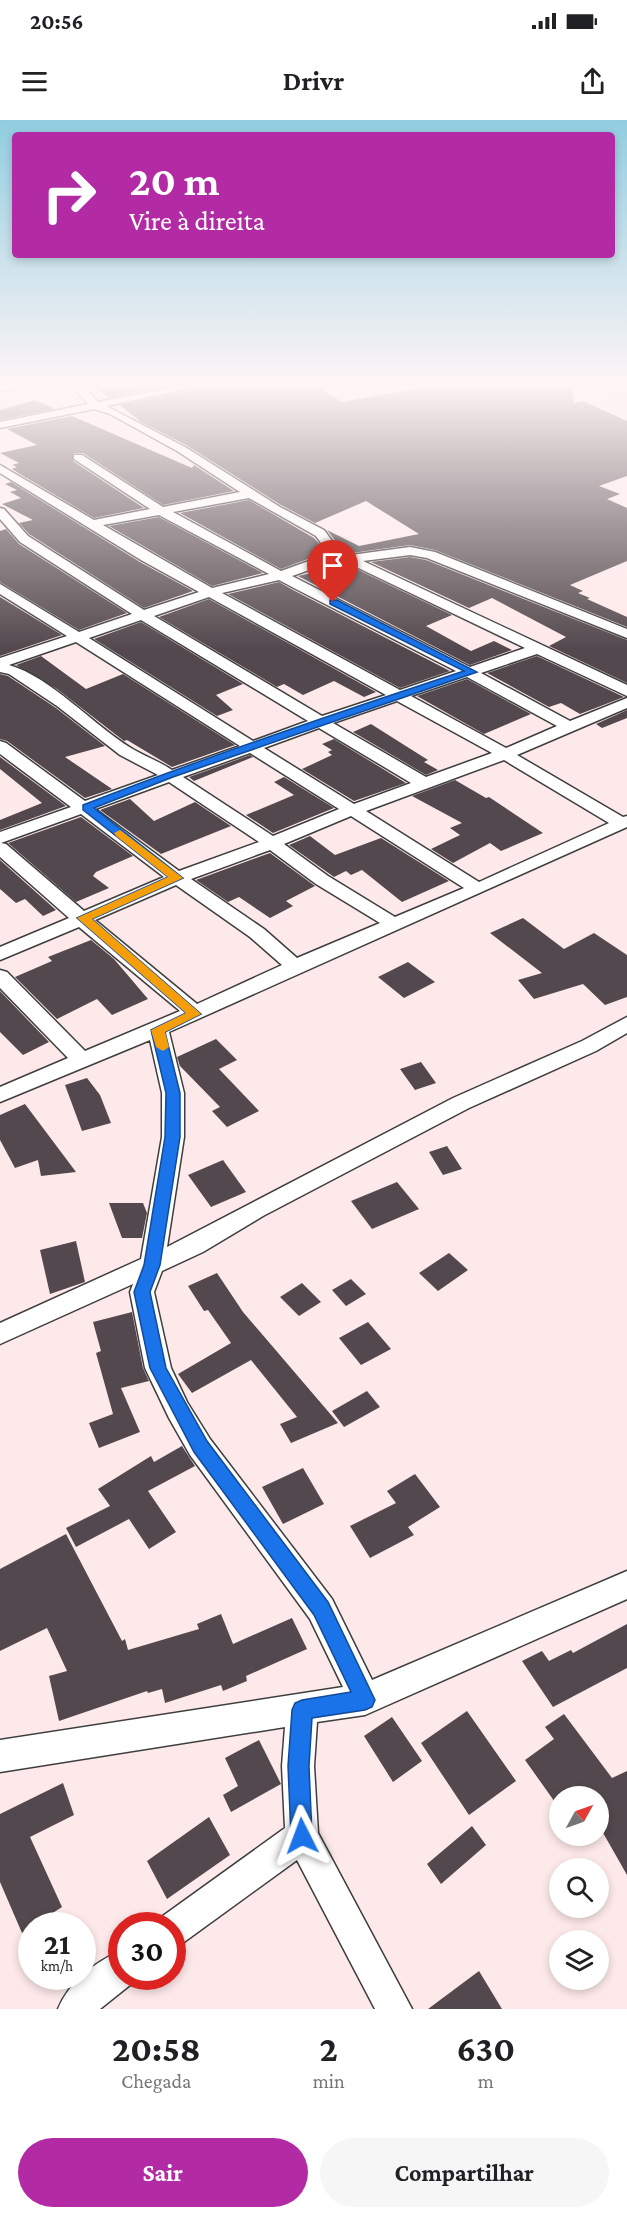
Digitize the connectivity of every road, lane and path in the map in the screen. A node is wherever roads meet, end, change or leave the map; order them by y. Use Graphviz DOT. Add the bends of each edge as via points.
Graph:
graph roads {
  1 [pos="7,472"];
  2 [pos="102,472"];
  3 [pos="216,472"];
  4 [pos="249,494"];
  5 [pos="162,510"];
  6 [pos="0,512"];
  7 [pos="91,524"];
  8 [pos="347,558"];
  9 [pos="282,575"];
  10 [pos="0,588"];
  11 [pos="212,592"];
  12 [pos="142,615"];
  13 [pos="627,634"];
  14 [pos="77,637"];
  15 [pos="540,648"];
  16 [pos="0,665"];
  17 [pos="472,672"];
  18 [pos="627,691"];
  19 [pos="401,696"];
  20 [pos="627,703"];
  21 [pos="320,722"];
  22 [pos="568,726"];
  23 [pos="0,746"];
  24 [pos="252,746"];
  25 [pos="505,754"];
  26 [pos="169,775"];
  27 [pos="425,784"];
  28 [pos="86,808"];
  29 [pos="352,810"];
  30 [pos="624,822"];
  31 [pos="0,838"];
  32 [pos="272,843"];
  33 [pos="0,848"];
  34 [pos="177,878"];
  35 [pos="478,889"];
  36 [pos="83,918"];
  37 [pos="392,923"];
  38 [pos="0,954"];
  39 [pos="295,966"];
  40 [pos="0,976"];
  41 [pos="195,1014"];
  42 [pos="627,1024"];
  43 [pos="158,1030"];
  44 [pos="82,1060"];
  45 [pos="0,1095"];
  46 [pos="152,1265"];
  47 [pos="0,1334"];
  48 [pos="627,1585"];
  49 [pos="365,1700"];
  50 [pos="302,1710"];
  51 [pos="0,1755"];
  52 [pos="302,1836"];
  53 [pos="186,1920"];
  54 [pos="108,1978"];
  55 [pos="76,2009"];
  56 [pos="394,2009"];
  1 -- 7 [label="street"];
  2 -- 5 [label="street"];
  3 -- 4 [label="street"];
  4 -- 5 [label="street"];
  4 -- 8 [label="street" via="320,533 331,548"];
  5 -- 7 [label="street"];
  5 -- 9 [label="street"];
  6 -- 12 [label="street" via="24,539"];
  7 -- 11 [label="street"];
  8 -- 9 [label="street"];
  8 -- 13 [label="street" via="410,551 430,555"];
  8 -- 15 [label="street"];
  9 -- 11 [label="street"];
  9 -- 17 [label="street"];
  10 -- 14 [label="street"];
  11 -- 12 [label="street"];
  11 -- 19 [label="street"];
  12 -- 14 [label="street"];
  12 -- 21 [label="street"];
  14 -- 16 [label="street"];
  14 -- 24 [label="street"];
  15 -- 17 [label="street"];
  15 -- 18 [label="street"];
  16 -- 26 [label="street" via="62,703 126,752"];
  17 -- 19 [label="street"];
  17 -- 22 [label="street"];
  19 -- 21 [label="street"];
  19 -- 25 [label="street"];
  20 -- 22 [label="street"];
  21 -- 24 [label="street"];
  21 -- 27 [label="street"];
  22 -- 25 [label="street"];
  23 -- 28 [label="street"];
  24 -- 26 [label="street"];
  24 -- 29 [label="street"];
  25 -- 27 [label="street"];
  25 -- 30 [label="street"];
  26 -- 28 [label="street"];
  26 -- 32 [label="street"];
  27 -- 29 [label="street"];
  28 -- 31 [label="street"];
  28 -- 34 [label="street"];
  29 -- 32 [label="street"];
  29 -- 35 [label="street"];
  30 -- 35 [label="street"];
  32 -- 34 [label="street"];
  32 -- 37 [label="street" via="322,880"];
  33 -- 36 [label="street"];
  34 -- 36 [label="street"];
  34 -- 39 [label="street" via="257,933"];
  35 -- 37 [label="street"];
  36 -- 38 [label="street"];
  36 -- 41 [label="street"];
  37 -- 39 [label="street"];
  39 -- 41 [label="street"];
  40 -- 44 [label="street"];
  41 -- 43 [label="street"];
  42 -- 46 [label="street" via="589,1046 461,1103"];
  43 -- 44 [label="street"];
  43 -- 46 [label="street" via="173,1093 172,1137"];
  44 -- 45 [label="street"];
  46 -- 47 [label="street"];
  46 -- 49 [label="street" via="142,1292 147,1324 158,1368 178,1410 200,1447 321,1609"];
  48 -- 49 [label="street"];
  49 -- 50 [label="street"];
  50 -- 51 [label="street"];
  50 -- 52 [label="street" via="298,1766"];
  52 -- 53 [label="street"];
  52 -- 56 [label="street"];
  54 -- 55 [label="street"];
}
